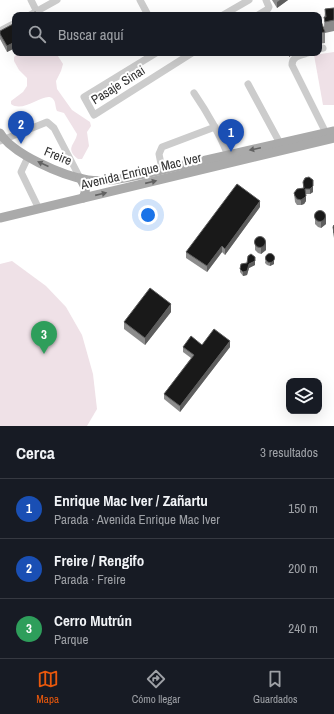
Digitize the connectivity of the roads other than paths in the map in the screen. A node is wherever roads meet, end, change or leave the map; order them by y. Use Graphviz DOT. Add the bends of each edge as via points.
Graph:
graph roads {
  1 [pos="31,0"];
  2 [pos="57,0"];
  3 [pos="249,0"];
  4 [pos="266,0"];
  5 [pos="143,1"];
  6 [pos="37,12"];
  7 [pos="39,12"];
  8 [pos="147,12"];
  9 [pos="228,12"];
  10 [pos="263,12"];
  11 [pos="12,25"];
  12 [pos="0,31"];
  13 [pos="151,56"];
  14 [pos="187,56"];
  15 [pos="300,56"];
  16 [pos="248,84"];
  17 [pos="194,93"];
  18 [pos="215,127"];
  19 [pos="330,132"];
  20 [pos="1,138"];
  21 [pos="334,138"];
  22 [pos="282,147"];
  23 [pos="228,155"];
  24 [pos="28,157"];
  25 [pos="214,162"];
  26 [pos="162,169"];
  27 [pos="138,175"];
  28 [pos="80,178"];
  29 [pos="104,180"];
  30 [pos="129,187"];
  31 [pos="118,190"];
  32 [pos="83,198"];
  33 [pos="39,209"];
  34 [pos="0,218"];
  1 -- 6 [label="street"];
  2 -- 7 [label="street"];
  3 -- 9 [label="street"];
  4 -- 10 [label="street" via="269,7"];
  5 -- 8 [label="street"];
  11 -- 12 [label="street"];
  13 -- 14 [label="street, Pasaje Sinai" via="84,97 94,115"];
  15 -- 19 [label="street" via="292,61 292,65"];
  16 -- 22 [label="street"];
  17 -- 18 [label="street"];
  18 -- 23 [label="street"];
  18 -- 26 [label="street" via="162,147 159,154"];
  19 -- 22 [label="main road, Avenida Enrique Mac Iver"];
  20 -- 24 [label="main road, Freire"];
  20 -- 28 [label="street" via="47,122 54,128"];
  21 -- 22 [label="main road, Avenida Enrique Mac Iver"];
  22 -- 23 [label="main road, Avenida Enrique Mac Iver, one-way"];
  22 -- 25 [label="main road, Avenida Enrique Mac Iver"];
  23 -- 25 [label="main road, Avenida Enrique Mac Iver"];
  28 -- 24 [label="main road, Freire, one-way"];
  24 -- 33 [label="street, Freire" via="21,172"];
  25 -- 26 [label="main road, Avenida Enrique Mac Iver"];
  30 -- 25 [label="main road, Avenida Enrique Mac Iver, one-way"];
  26 -- 27 [label="main road, Avenida Enrique Mac Iver"];
  27 -- 29 [label="main road, Avenida Enrique Mac Iver"];
  27 -- 30 [label="main road"];
  28 -- 29 [label="main road, Avenida Enrique Mac Iver"];
  28 -- 32 [label="main road" via="86,188"];
  29 -- 31 [label="main road"];
  30 -- 31 [label="main road, Avenida Enrique Mac Iver"];
  32 -- 31 [label="main road, Avenida Enrique Mac Iver, one-way"];
  32 -- 33 [label="main road, Avenida Enrique Mac Iver"];
  33 -- 34 [label="main road, Avenida Enrique Mac Iver"];
}
